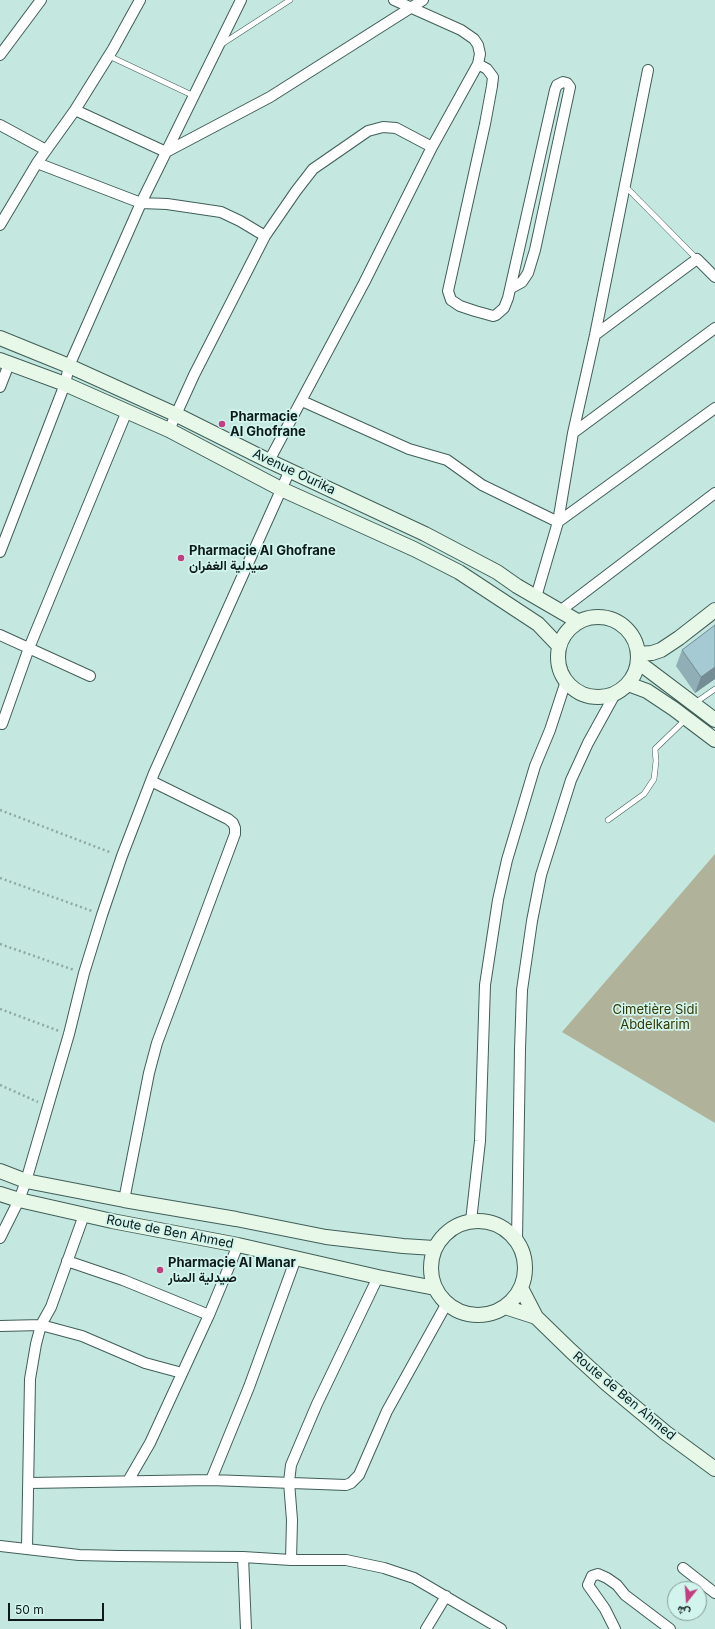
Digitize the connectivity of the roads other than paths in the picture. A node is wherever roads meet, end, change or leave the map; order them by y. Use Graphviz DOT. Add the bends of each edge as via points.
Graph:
graph roads {
  1 [pos="41,0"];
  2 [pos="140,0"];
  3 [pos="241,0"];
  4 [pos="290,0"];
  5 [pos="394,0"];
  6 [pos="423,0"];
  7 [pos="411,7"];
  8 [pos="218,46"];
  9 [pos="0,55"];
  10 [pos="109,56"];
  11 [pos="478,64"];
  12 [pos="648,70"];
  13 [pos="194,96"];
  14 [pos="75,110"];
  15 [pos="0,125"];
  16 [pos="432,146"];
  17 [pos="46,150"];
  18 [pos="166,152"];
  19 [pos="37,163"];
  20 [pos="625,186"];
  21 [pos="142,203"];
  22 [pos="0,225"];
  23 [pos="265,236"];
  24 [pos="697,259"];
  25 [pos="715,277"];
  26 [pos="511,288"];
  27 [pos="715,328"];
  28 [pos="595,335"];
  29 [pos="0,338"];
  30 [pos="4,362"];
  31 [pos="69,366"];
  32 [pos="65,384"];
  33 [pos="0,387"];
  34 [pos="302,401"];
  35 [pos="715,408"];
  36 [pos="127,411"];
  37 [pos="177,415"];
  38 [pos="170,430"];
  39 [pos="573,433"];
  40 [pos="269,461"];
  41 [pos="290,470"];
  42 [pos="281,489"];
  43 [pos="715,493"];
  44 [pos="558,522"];
  45 [pos="0,552"];
  46 [pos="536,597"];
  47 [pos="715,610"];
  48 [pos="560,611"];
  49 [pos="579,622"];
  50 [pos="0,635"];
  51 [pos="560,646"];
  52 [pos="29,648"];
  53 [pos="638,658"];
  54 [pos="90,676"];
  55 [pos="566,681"];
  56 [pos="628,684"];
  57 [pos="715,689"];
  58 [pos="615,694"];
  59 [pos="694,704"];
  60 [pos="686,718"];
  61 [pos="715,720"];
  62 [pos="2,724"];
  63 [pos="715,740"];
  64 [pos="151,781"];
  65 [pos="608,820"];
  66 [pos="0,1171"];
  67 [pos="26,1181"];
  68 [pos="0,1194"];
  69 [pos="19,1200"];
  70 [pos="124,1200"];
  71 [pos="84,1215"];
  72 [pos="471,1220"];
  73 [pos="0,1238"];
  74 [pos="517,1240"];
  75 [pos="238,1245"];
  76 [pos="434,1248"];
  77 [pos="296,1258"];
  78 [pos="67,1261"];
  79 [pos="378,1277"];
  80 [pos="435,1288"];
  81 [pos="521,1288"];
  82 [pos="446,1303"];
  83 [pos="505,1307"];
  84 [pos="209,1315"];
  85 [pos="536,1317"];
  86 [pos="42,1325"];
  87 [pos="0,1326"];
  88 [pos="182,1373"];
  89 [pos="715,1469"];
  90 [pos="211,1480"];
  91 [pos="128,1481"];
  92 [pos="289,1482"];
  93 [pos="29,1483"];
  94 [pos="0,1546"];
  95 [pos="26,1548"];
  96 [pos="243,1557"];
  97 [pos="291,1560"];
  98 [pos="683,1568"];
  99 [pos="715,1593"];
  100 [pos="446,1596"];
  101 [pos="246,1629"];
  102 [pos="426,1629"];
  103 [pos="501,1629"];
  104 [pos="615,1629"];
  105 [pos="670,1629"];
  1 -- 9 [label="street"];
  2 -- 10 [label="street"];
  3 -- 8 [label="street"];
  4 -- 8 [label="lane"];
  5 -- 7 [label="street"];
  6 -- 7 [label="street"];
  7 -- 11 [label="street" via="461,30 474,39 480,54"];
  7 -- 18 [label="street" via="270,97"];
  8 -- 13 [label="street"];
  10 -- 13 [label="lane"];
  10 -- 14 [label="street"];
  11 -- 16 [label="street"];
  11 -- 26 [label="street" via="487,69 493,77 491,93 448,291 452,300 460,306 493,316 504,308"];
  12 -- 20 [label="street"];
  13 -- 18 [label="street"];
  14 -- 17 [label="street"];
  14 -- 18 [label="street"];
  15 -- 17 [label="street"];
  16 -- 23 [label="street" via="396,128 383,127 368,132 313,169"];
  16 -- 34 [label="street"];
  17 -- 19 [label="street"];
  18 -- 21 [label="street"];
  19 -- 21 [label="street"];
  19 -- 22 [label="street"];
  20 -- 24 [label="lane"];
  20 -- 28 [label="street"];
  21 -- 23 [label="street" via="221,212"];
  21 -- 31 [label="street"];
  23 -- 37 [label="street" via="194,375"];
  24 -- 25 [label="street"];
  24 -- 28 [label="street"];
  26 -- 26 [label="street" via="526,278 535,250 570,92 567,83 560,83 555,90"];
  27 -- 39 [label="street"];
  28 -- 39 [label="street"];
  29 -- 31 [label="street, Avenue Ourika"];
  30 -- 32 [label="street, Avenue Ourika"];
  30 -- 33 [label="street"];
  31 -- 32 [label="street"];
  31 -- 37 [label="street, Avenue Ourika"];
  32 -- 36 [label="street, Avenue Ourika"];
  32 -- 45 [label="street"];
  34 -- 40 [label="street"];
  34 -- 44 [label="street" via="408,449 447,460 482,485"];
  35 -- 44 [label="street"];
  36 -- 38 [label="street, Avenue Ourika"];
  36 -- 52 [label="street"];
  37 -- 38 [label="street"];
  37 -- 40 [label="street, Avenue Ourika"];
  38 -- 42 [label="street, Avenue Ourika"];
  39 -- 44 [label="street"];
  40 -- 41 [label="street, Avenue Ourika"];
  41 -- 42 [label="street"];
  41 -- 46 [label="street, Avenue Ourika" via="425,534 497,572"];
  42 -- 51 [label="street, Avenue Ourika" via="459,572 532,620"];
  42 -- 64 [label="street"];
  43 -- 48 [label="street"];
  44 -- 46 [label="street"];
  46 -- 48 [label="street, Avenue Ourika"];
  47 -- 53 [label="street" via="665,648"];
  48 -- 49 [label="street, Avenue Ourika"];
  49 -- 51 [label="street" via="567,632"];
  49 -- 53 [label="street" via="605,618 618,622 628,630 635,641"];
  50 -- 52 [label="street"];
  51 -- 55 [label="street" via="560,670"];
  52 -- 54 [label="street"];
  52 -- 62 [label="street"];
  53 -- 56 [label="street" via="635,674"];
  53 -- 59 [label="street"];
  55 -- 58 [label="street" via="580,693 588,696"];
  55 -- 72 [label="street" via="535,766 498,900 485,985 480,1141"];
  56 -- 58 [label="street"];
  56 -- 60 [label="street" via="647,691"];
  57 -- 59 [label="lane"];
  58 -- 74 [label="street" via="571,780 541,875 535,906 522,990"];
  59 -- 61 [label="street"];
  60 -- 63 [label="street"];
  60 -- 65 [label="lane" via="655,750 654,779 644,794"];
  64 -- 67 [label="street" via="102,915"];
  64 -- 70 [label="street" via="228,819 233,823 235,834 157,1043"];
  66 -- 67 [label="street, Route de Ben Ahmed"];
  67 -- 69 [label="street"];
  67 -- 70 [label="street, Route de Ben Ahmed"];
  68 -- 69 [label="street, Route de Ben Ahmed"];
  69 -- 71 [label="street, Route de Ben Ahmed"];
  69 -- 73 [label="street"];
  70 -- 76 [label="street, Route de Ben Ahmed" via="326,1237"];
  71 -- 75 [label="street, Route de Ben Ahmed"];
  71 -- 78 [label="street"];
  72 -- 74 [label="street" via="488,1221 505,1228"];
  72 -- 76 [label="street" via="449,1230"];
  74 -- 81 [label="street" via="526,1264"];
  75 -- 77 [label="street, Route de Ben Ahmed"];
  75 -- 84 [label="street"];
  76 -- 80 [label="street" via="430,1268"];
  77 -- 79 [label="street, Route de Ben Ahmed"];
  77 -- 90 [label="street" via="249,1387"];
  78 -- 84 [label="street" via="123,1280"];
  78 -- 86 [label="street"];
  79 -- 80 [label="street, Route de Ben Ahmed"];
  79 -- 92 [label="street" via="317,1404 291,1465"];
  80 -- 82 [label="street"];
  81 -- 83 [label="street"];
  81 -- 85 [label="street, Route de Ben Ahmed"];
  82 -- 83 [label="street" via="460,1311 475,1315 491,1313"];
  82 -- 92 [label="street" via="387,1411 359,1475 352,1483 346,1485"];
  83 -- 85 [label="street, Route de Ben Ahmed"];
  84 -- 88 [label="street"];
  85 -- 89 [label="street, Route de Ben Ahmed" via="606,1383 666,1433"];
  86 -- 87 [label="street"];
  86 -- 88 [label="street" via="82,1336 145,1363"];
  86 -- 93 [label="street" via="30,1379"];
  88 -- 91 [label="street" via="150,1443"];
  90 -- 91 [label="street"];
  90 -- 92 [label="street"];
  91 -- 93 [label="street"];
  92 -- 97 [label="street" via="292,1520"];
  93 -- 95 [label="street"];
  94 -- 95 [label="street"];
  95 -- 96 [label="street" via="79,1555"];
  96 -- 97 [label="street"];
  96 -- 101 [label="street"];
  97 -- 100 [label="street" via="346,1560 384,1568 414,1578"];
  98 -- 99 [label="street"];
  100 -- 102 [label="street"];
  100 -- 103 [label="street"];
  104 -- 105 [label="street" via="588,1585 592,1576 598,1574 607,1578"];
}
